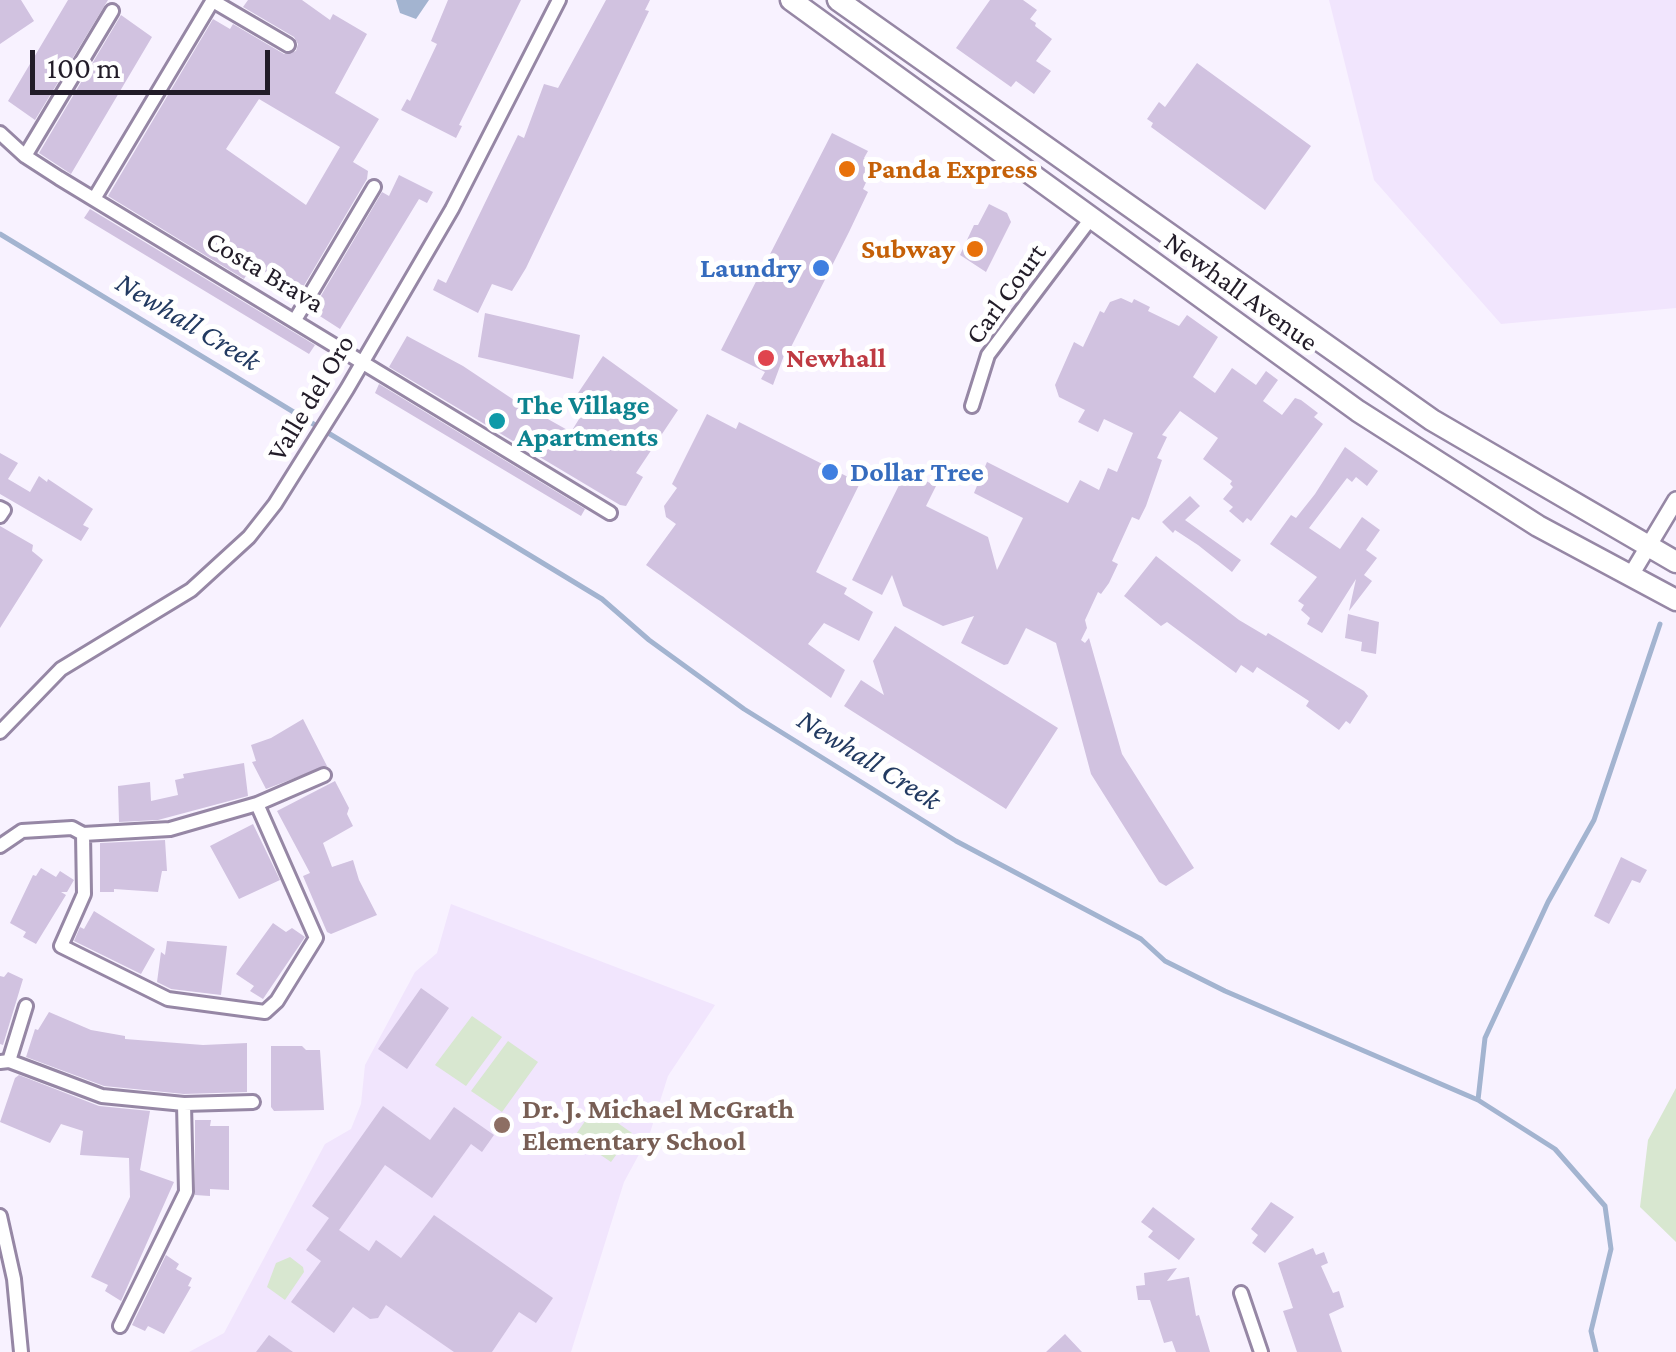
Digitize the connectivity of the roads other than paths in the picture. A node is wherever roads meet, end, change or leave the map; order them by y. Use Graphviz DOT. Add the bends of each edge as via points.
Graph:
graph roads {
  1 [pos="213,0"];
  2 [pos="559,0"];
  3 [pos="791,0"];
  4 [pos="844,4"];
  5 [pos="112,12"];
  6 [pos="834,31"];
  7 [pos="288,45"];
  8 [pos="0,133"];
  9 [pos="25,156"];
  10 [pos="374,187"];
  11 [pos="94,199"];
  12 [pos="1092,217"];
  13 [pos="295,320"];
  14 [pos="364,360"];
  15 [pos="972,406"];
  16 [pos="1676,500"];
  17 [pos="0,508"];
  18 [pos="610,513"];
  19 [pos="0,516"];
  20 [pos="1648,548"];
  21 [pos="1676,562"];
  22 [pos="1631,575"];
  23 [pos="1676,600"];
  24 [pos="0,732"];
  25 [pos="324,775"];
  26 [pos="257,804"];
  27 [pos="83,834"];
  28 [pos="0,846"];
  29 [pos="26,1006"];
  30 [pos="4,1062"];
  31 [pos="252,1102"];
  32 [pos="184,1104"];
  33 [pos="0,1216"];
  34 [pos="1241,1292"];
  35 [pos="120,1326"];
  36 [pos="21,1352"];
  37 [pos="1260,1352"];
  1 -- 7 [label="street"];
  1 -- 11 [label="street"];
  2 -- 14 [label="street, Valle del Oro" via="452,210"];
  3 -- 6 [label="main road, Newhall Avenue"];
  4 -- 6 [label="main road"];
  4 -- 20 [label="main road, Newhall Avenue" via="1432,420"];
  5 -- 9 [label="street"];
  6 -- 12 [label="main road, Newhall Avenue"];
  8 -- 9 [label="street, Costa Brava"];
  9 -- 11 [label="street, Costa Brava"];
  10 -- 13 [label="street"];
  11 -- 13 [label="street, Costa Brava"];
  12 -- 15 [label="street, Carl Court" via="988,355"];
  12 -- 22 [label="main road, Newhall Avenue" via="1358,411 1538,526"];
  13 -- 14 [label="street, Costa Brava"];
  14 -- 18 [label="street, Costa Brava"];
  14 -- 24 [label="street, Valle del Oro" via="249,536 164,609 60,669"];
  16 -- 20 [label="street"];
  17 -- 19 [label="street"];
  20 -- 21 [label="main road, Newhall Avenue"];
  20 -- 22 [label="street"];
  22 -- 23 [label="main road, Newhall Avenue"];
  25 -- 26 [label="street"];
  26 -- 27 [label="street" via="170,829"];
  26 -- 27 [label="street" via="316,938 265,1012 168,999 62,946 84,894"];
  27 -- 28 [label="street" via="72,828 22,831"];
  29 -- 30 [label="street"];
  30 -- 32 [label="street" via="102,1096"];
  31 -- 32 [label="street"];
  32 -- 35 [label="street" via="186,1192"];
  33 -- 36 [label="street"];
  34 -- 37 [label="street"];
}
